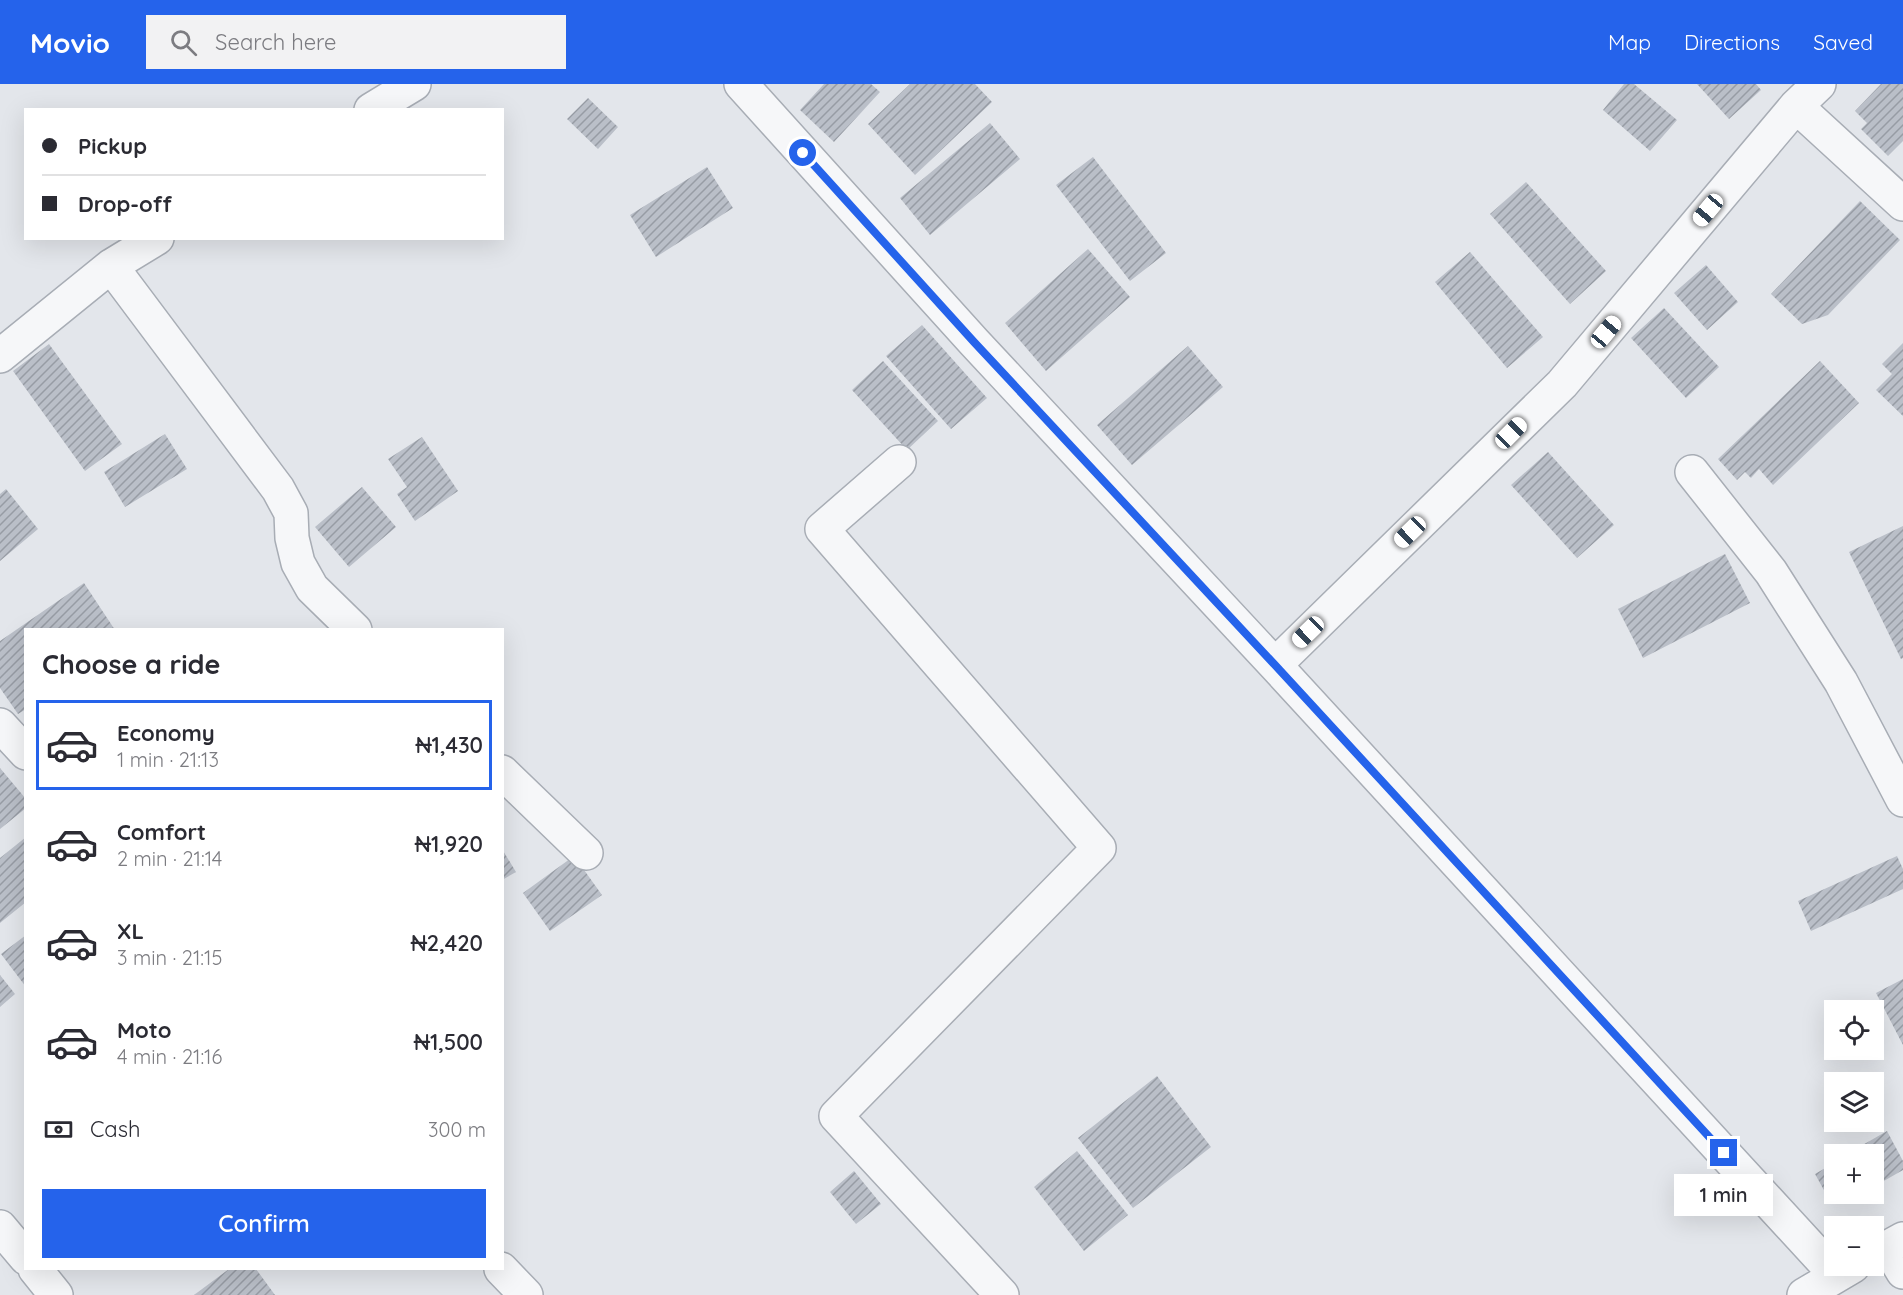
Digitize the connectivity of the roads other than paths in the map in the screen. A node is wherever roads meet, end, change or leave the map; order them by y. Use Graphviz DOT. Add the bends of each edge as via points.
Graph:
graph roads {
  1 [pos="414,84"];
  2 [pos="741,84"];
  3 [pos="1808,95"];
  4 [pos="374,108"];
  5 [pos="1903,204"];
  6 [pos="153,240"];
  7 [pos="111,266"];
  8 [pos="0,356"];
  9 [pos="899,462"];
  10 [pos="1692,472"];
  11 [pos="353,628"];
  12 [pos="1275,665"];
  13 [pos="0,725"];
  14 [pos="24,751"];
  15 [pos="504,774"];
  16 [pos="1903,800"];
  17 [pos="586,853"];
  18 [pos="0,1227"];
  19 [pos="1824,1250"];
  20 [pos="24,1256"];
  21 [pos="36,1270"];
  22 [pos="502,1270"];
  23 [pos="1836,1276"];
  24 [pos="56,1295"];
  25 [pos="525,1295"];
  26 [pos="1002,1295"];
  27 [pos="1804,1295"];
  1 -- 4 [label="street"];
  2 -- 12 [label="street" via="974,342"];
  3 -- 5 [label="street"];
  3 -- 12 [label="street" via="1562,384"];
  6 -- 7 [label="street"];
  7 -- 8 [label="street"];
  7 -- 11 [label="street" via="278,489 291,513 292,538 307,580"];
  9 -- 26 [label="street" via="822,529 1099,848 836,1116"];
  10 -- 16 [label="street" via="1771,572 1842,681"];
  12 -- 19 [label="street"];
  13 -- 14 [label="street"];
  15 -- 17 [label="street"];
  18 -- 20 [label="street"];
  21 -- 24 [label="street"];
  22 -- 25 [label="street"];
  23 -- 27 [label="street"];
}
